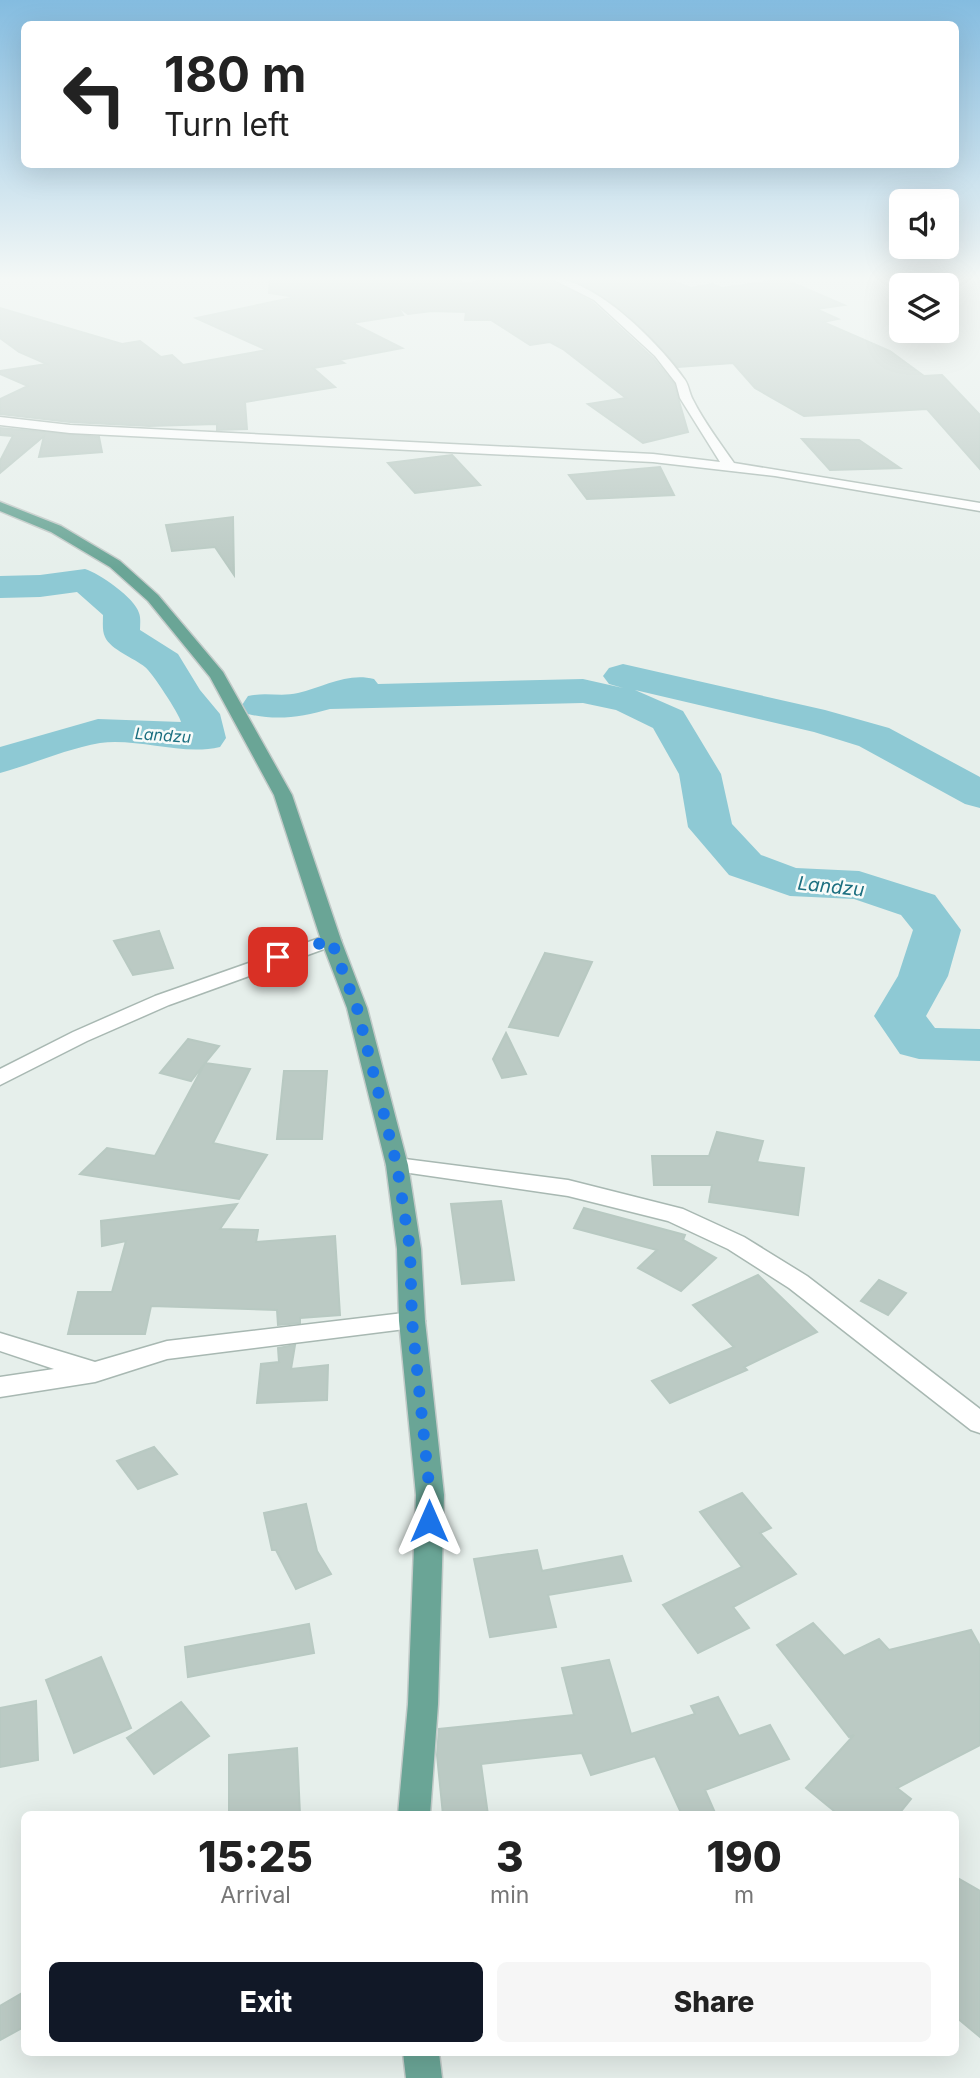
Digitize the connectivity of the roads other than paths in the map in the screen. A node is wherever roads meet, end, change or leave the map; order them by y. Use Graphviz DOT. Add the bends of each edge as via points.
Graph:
graph roads {
  1 [pos="676,375"];
  2 [pos="0,421"];
  3 [pos="729,466"];
  4 [pos="0,506"];
  5 [pos="980,507"];
  6 [pos="331,940"];
  7 [pos="0,1078"];
  8 [pos="397,1166"];
  9 [pos="412,1321"];
  10 [pos="0,1342"];
  11 [pos="95,1372"];
  12 [pos="0,1387"];
  13 [pos="980,1423"];
  14 [pos="414,1811"];
  15 [pos="421,2056"];
  16 [pos="424,2078"];
  1 -- 3 [label="street"];
  2 -- 3 [label="street" via="70,429 514,450"];
  3 -- 5 [label="street"];
  4 -- 6 [label="main road" via="65,534 115,564 153,598 217,675 283,795"];
  6 -- 7 [label="street" via="225,975 124,1016"];
  6 -- 8 [label="main road" via="357,1008"];
  8 -- 9 [label="main road" via="410,1249"];
  8 -- 13 [label="street" via="568,1188 675,1215 736,1243 798,1282"];
  9 -- 11 [label="street" via="167,1350"];
  9 -- 14 [label="main road" via="430,1495"];
  10 -- 11 [label="street"];
  11 -- 12 [label="street"];
  15 -- 16 [label="main road"];
}
